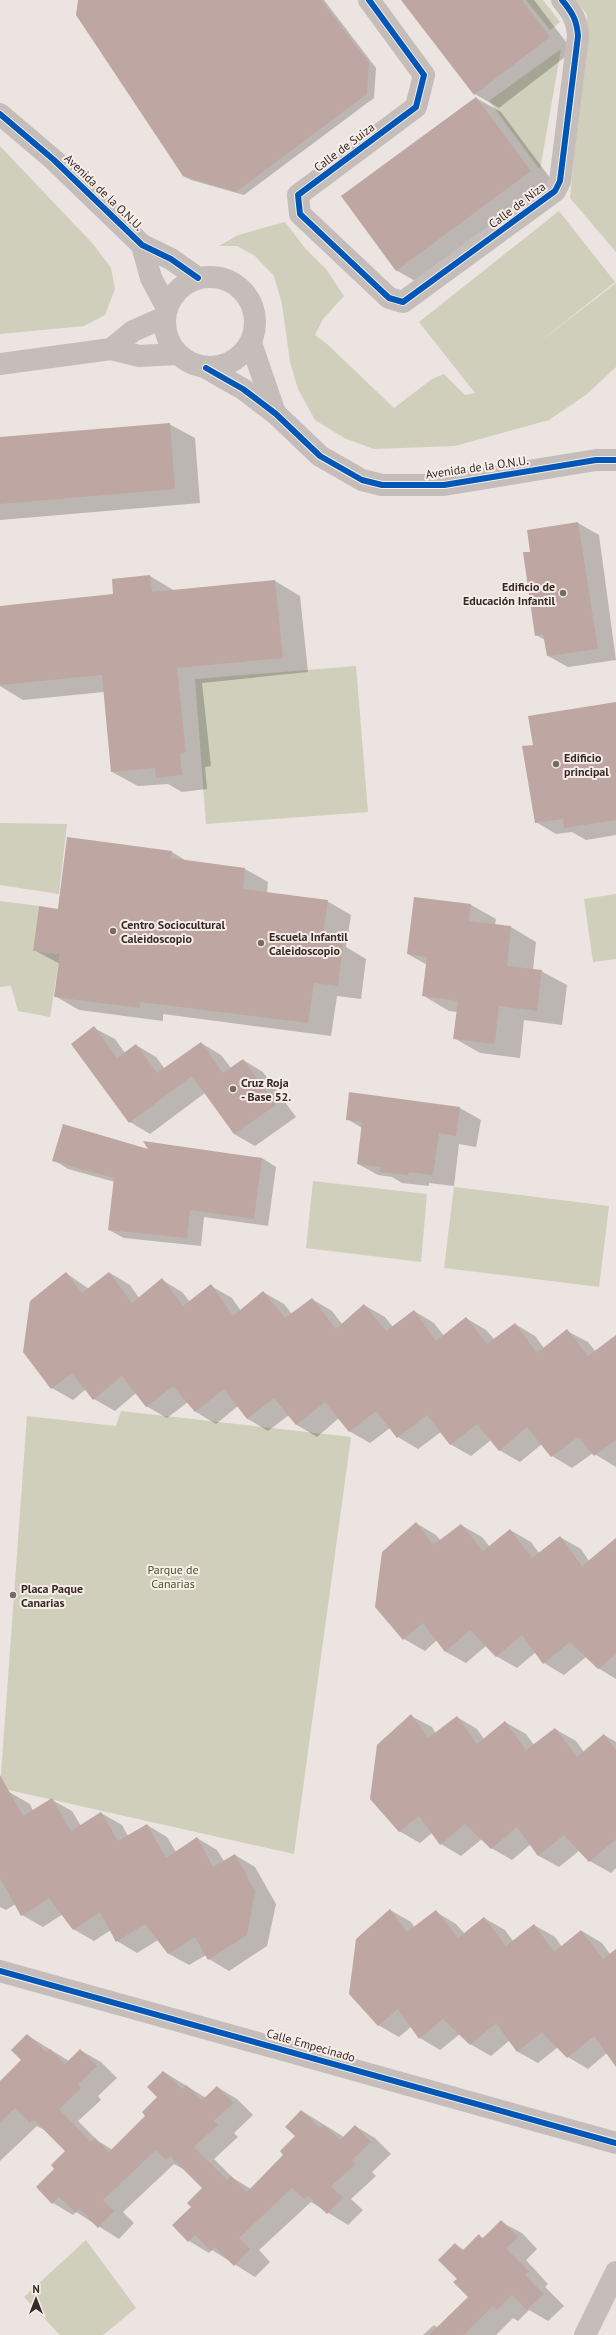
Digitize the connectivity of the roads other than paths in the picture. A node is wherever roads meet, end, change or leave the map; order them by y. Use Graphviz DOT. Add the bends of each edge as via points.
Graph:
graph roads {
  1 [pos="369,0"];
  2 [pos="562,0"];
  3 [pos="0,114"];
  4 [pos="142,245"];
  5 [pos="198,278"];
  6 [pos="389,298"];
  7 [pos="166,312"];
  8 [pos="251,342"];
  9 [pos="111,349"];
  10 [pos="177,354"];
  11 [pos="0,364"];
  12 [pos="206,368"];
  13 [pos="276,414"];
  14 [pos="616,452"];
  15 [pos="606,460"];
  16 [pos="0,1971"];
  17 [pos="616,2143"];
  18 [pos="616,2272"];
  19 [pos="585,2335"];
  1 -- 6 [label="street, Calle de Suiza" via="424,75 416,107 298,195 300,214"];
  2 -- 6 [label="street, Calle de Niza" via="578,24 578,36 560,181 555,191 413,297 403,302"];
  3 -- 4 [label="street, Avenida de la O.N.U." via="54,160"];
  4 -- 5 [label="street, Avenida de la O.N.U." via="171,258"];
  4 -- 7 [label="street, Avenida de la O.N.U." via="151,278"];
  5 -- 7 [label="street" via="183,285 172,296"];
  5 -- 8 [label="street" via="214,276 230,280 243,290 252,303 256,318"];
  7 -- 9 [label="street" via="133,331"];
  7 -- 10 [label="street" via="164,327 168,341"];
  8 -- 12 [label="street" via="248,349 236,360 222,366"];
  8 -- 13 [label="street, Avenida de la O.N.U."];
  9 -- 10 [label="street" via="139,356"];
  9 -- 11 [label="street"];
  10 -- 12 [label="street" via="190,363"];
  12 -- 13 [label="street, Avenida de la O.N.U." via="243,389"];
  13 -- 15 [label="street, Avenida de la O.N.U." via="320,456 362,480 382,485 444,485"];
  14 -- 15 [label="street, Avenida de la O.N.U."];
  16 -- 17 [label="street, Calle Empecinado"];
  18 -- 19 [label="street"];
}
